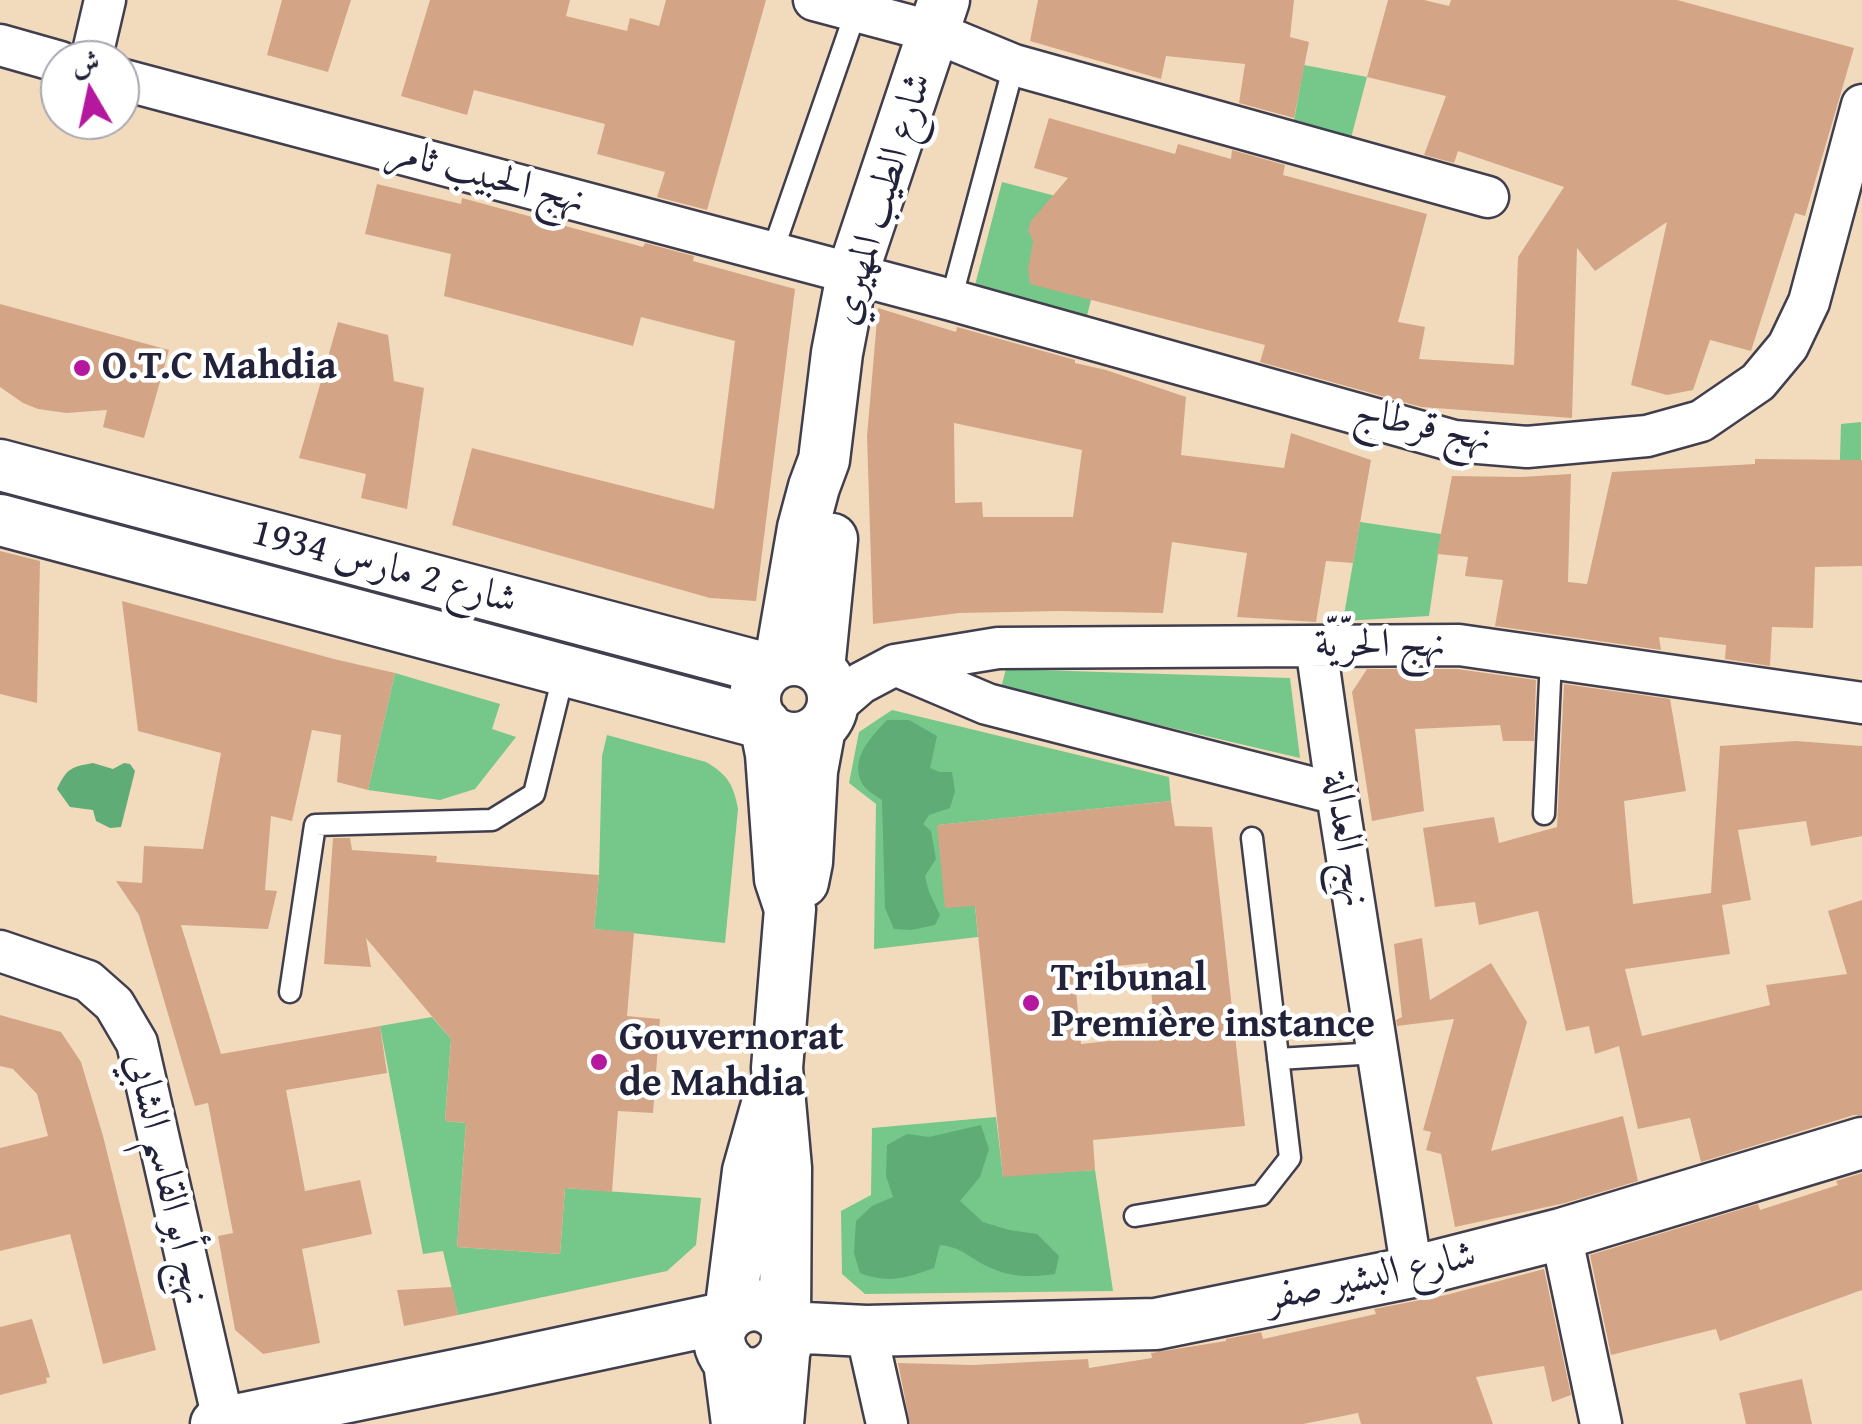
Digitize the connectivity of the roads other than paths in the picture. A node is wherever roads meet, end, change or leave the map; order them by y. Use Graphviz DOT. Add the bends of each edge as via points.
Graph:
graph roads {
  1 [pos="105,0"];
  2 [pos="814,0"];
  3 [pos="856,11"];
  4 [pos="939,16"];
  5 [pos="96,40"];
  6 [pos="0,45"];
  7 [pos="40,56"];
  8 [pos="1014,65"];
  9 [pos="140,84"];
  10 [pos="1862,106"];
  11 [pos="1488,197"];
  12 [pos="772,254"];
  13 [pos="852,275"];
  14 [pos="951,300"];
  15 [pos="0,465"];
  16 [pos="0,520"];
  17 [pos="460,588"];
  18 [pos="638,635"];
  19 [pos="448,639"];
  20 [pos="1316,646"];
  21 [pos="1551,658"];
  22 [pos="895,665"];
  23 [pos="564,670"];
  24 [pos="807,685"];
  25 [pos="626,687"];
  26 [pos="1862,703"];
  27 [pos="764,724"];
  28 [pos="1337,794"];
  29 [pos="1544,814"];
  30 [pos="1252,838"];
  31 [pos="790,909"];
  32 [pos="0,951"];
  33 [pos="290,992"];
  34 [pos="1378,1053"];
  35 [pos="1278,1059"];
  36 [pos="777,1068"];
  37 [pos="1862,1143"];
  38 [pos="1134,1216"];
  39 [pos="1561,1234"];
  40 [pos="1412,1272"];
  41 [pos="866,1331"];
  42 [pos="728,1337"];
  43 [pos="785,1340"];
  44 [pos="221,1423"];
  45 [pos="736,1424"];
  46 [pos="778,1424"];
  47 [pos="887,1424"];
  48 [pos="1601,1424"];
  1 -- 5 [label="street"];
  2 -- 3 [label="street"];
  3 -- 4 [label="street"];
  3 -- 12 [label="lane"];
  4 -- 8 [label="street"];
  4 -- 13 [label="street, شارع الطيب المهيري"];
  6 -- 7 [label="street"];
  8 -- 11 [label="street"];
  8 -- 14 [label="lane"];
  9 -- 12 [label="street, نهج الحبيب ثامر"];
  10 -- 14 [label="street, نهج قرطاج" via="1809,302 1788,346 1758,382 1701,420 1646,436 1527,448 1454,441"];
  12 -- 13 [label="street, نهج الحبيب ثامر"];
  13 -- 14 [label="street, نهج قرطاج"];
  13 -- 24 [label="street, شارع الطيب المهيري" via="824,460 832,530"];
  15 -- 17 [label="street, شارع 2 مارس 1934"];
  16 -- 19 [label="street, شارع 2 مارس 1934"];
  17 -- 18 [label="street, شارع 2 مارس 1934"];
  17 -- 19 [label="street"];
  18 -- 24 [label="street, شارع 2 مارس 1934"];
  18 -- 25 [label="street"];
  19 -- 23 [label="street, شارع 2 مارس 1934"];
  20 -- 21 [label="street, نهج الحرّيّة" via="1460,644"];
  20 -- 22 [label="street, نهج الحرّيّة" via="998,648"];
  20 -- 28 [label="street, نهج العدالة"];
  21 -- 26 [label="street, نهج الحرّيّة"];
  21 -- 29 [label="lane"];
  22 -- 24 [label="street" via="861,683"];
  22 -- 28 [label="street" via="988,704"];
  23 -- 25 [label="street, شارع 2 مارس 1934"];
  23 -- 33 [label="lane" via="534,794 492,820 315,824"];
  24 -- 27 [label="street, شارع الطيب المهيري" via="760,679 755,702"];
  24 -- 31 [label="street, شارع الطيب المهيري" via="807,862"];
  25 -- 27 [label="street, شارع 2 مارس 1934"];
  27 -- 31 [label="street, شارع الطيب المهيري" via="780,880"];
  28 -- 34 [label="street, نهج العدالة"];
  30 -- 35 [label="lane"];
  31 -- 36 [label="street, شارع الطيب المهيري"];
  32 -- 44 [label="street, نهج أبو القاسم الشابي" via="88,981 114,1004 136,1043"];
  34 -- 35 [label="lane"];
  34 -- 40 [label="street, نهج العدالة"];
  35 -- 38 [label="lane" via="1290,1158 1261,1195"];
  36 -- 42 [label="street, شارع الطيب المهيري" via="748,1171"];
  36 -- 43 [label="street, شارع الطيب المهيري" via="786,1168"];
  37 -- 39 [label="street, شارع البشير صفر"];
  39 -- 40 [label="street, شارع البشير صفر"];
  39 -- 48 [label="street"];
  40 -- 41 [label="street, شارع البشير صفر" via="1156,1324"];
  41 -- 43 [label="street, شارع البشير صفر"];
  41 -- 47 [label="street"];
  42 -- 43 [label="street, شارع البشير صفر" via="737,1369 758,1373 778,1364"];
  42 -- 44 [label="street" via="485,1370"];
  42 -- 45 [label="street, شارع الطيب المهيري"];
  43 -- 46 [label="street, شارع الطيب المهيري"];
}
